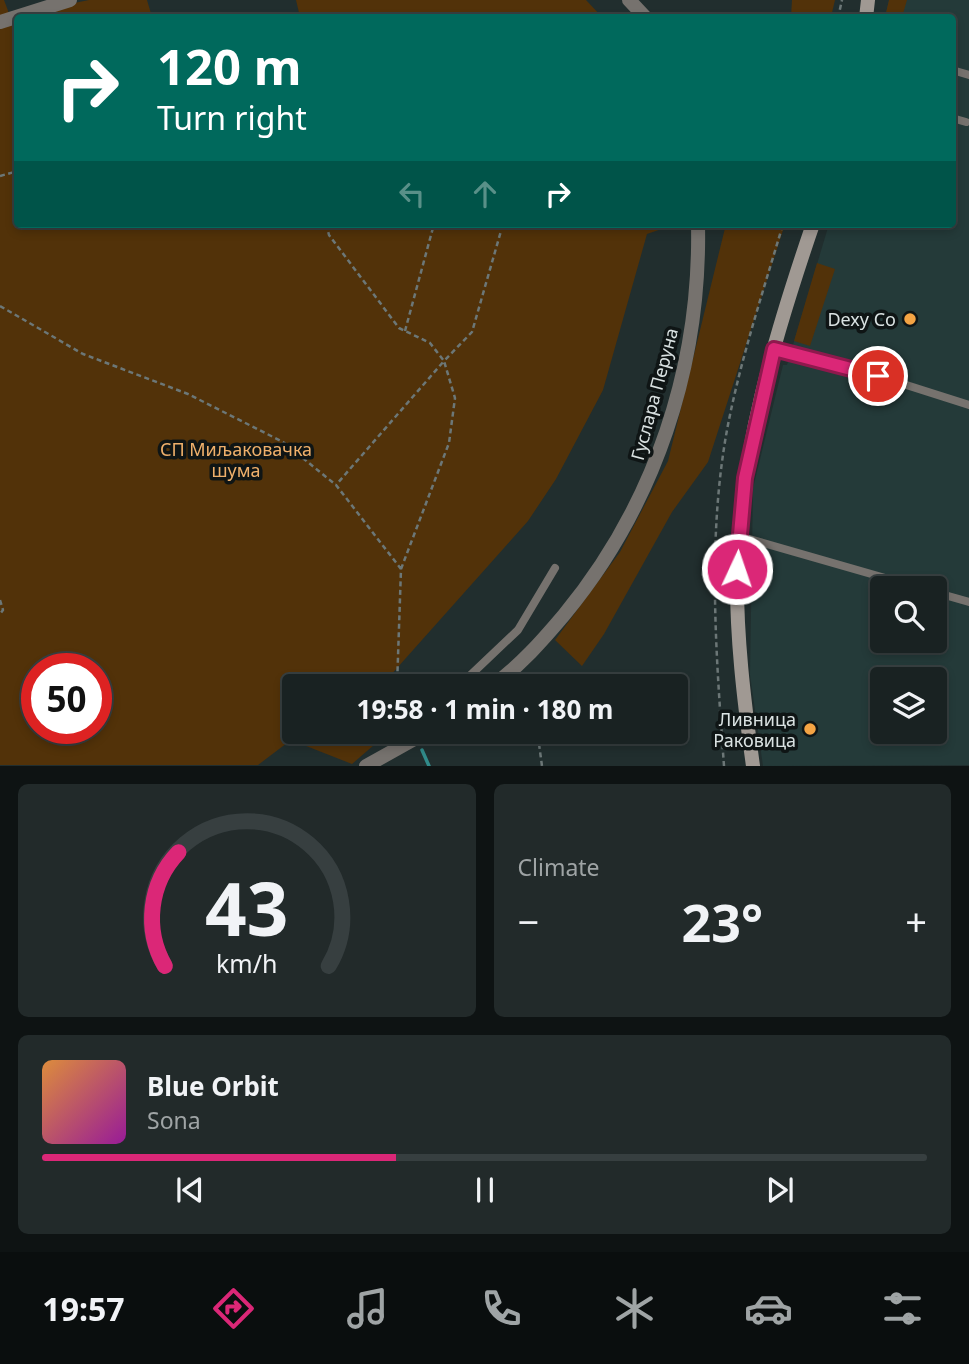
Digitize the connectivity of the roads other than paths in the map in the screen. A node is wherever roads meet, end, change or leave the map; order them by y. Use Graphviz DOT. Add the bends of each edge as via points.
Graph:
graph roads {
  1 [pos="70,0"];
  2 [pos="629,0"];
  3 [pos="25,14"];
  4 [pos="642,14"];
  5 [pos="956,118"];
  6 [pos="966,122"];
  7 [pos="698,228"];
  8 [pos="812,228"];
  9 [pos="774,349"];
  10 [pos="969,405"];
  11 [pos="739,536"];
  12 [pos="555,568"];
  13 [pos="878,576"];
  14 [pos="947,596"];
  15 [pos="969,602"];
  16 [pos="472,674"];
  17 [pos="506,674"];
  18 [pos="404,744"];
  19 [pos="366,765"];
  20 [pos="753,765"];
  1 -- 3 [label="street"];
  2 -- 4 [label="street"];
  5 -- 6 [label="lane"];
  7 -- 17 [label="street, Гуслара Перуна" via="693,328 665,440 650,479 619,538 572,605"];
  8 -- 9 [label="main road"];
  9 -- 10 [label="lane"];
  9 -- 11 [label="main road" via="747,466"];
  11 -- 13 [label="lane"];
  11 -- 20 [label="main road" via="737,611"];
  12 -- 16 [label="lane" via="519,629"];
  14 -- 15 [label="lane"];
  18 -- 19 [label="street"];
}
